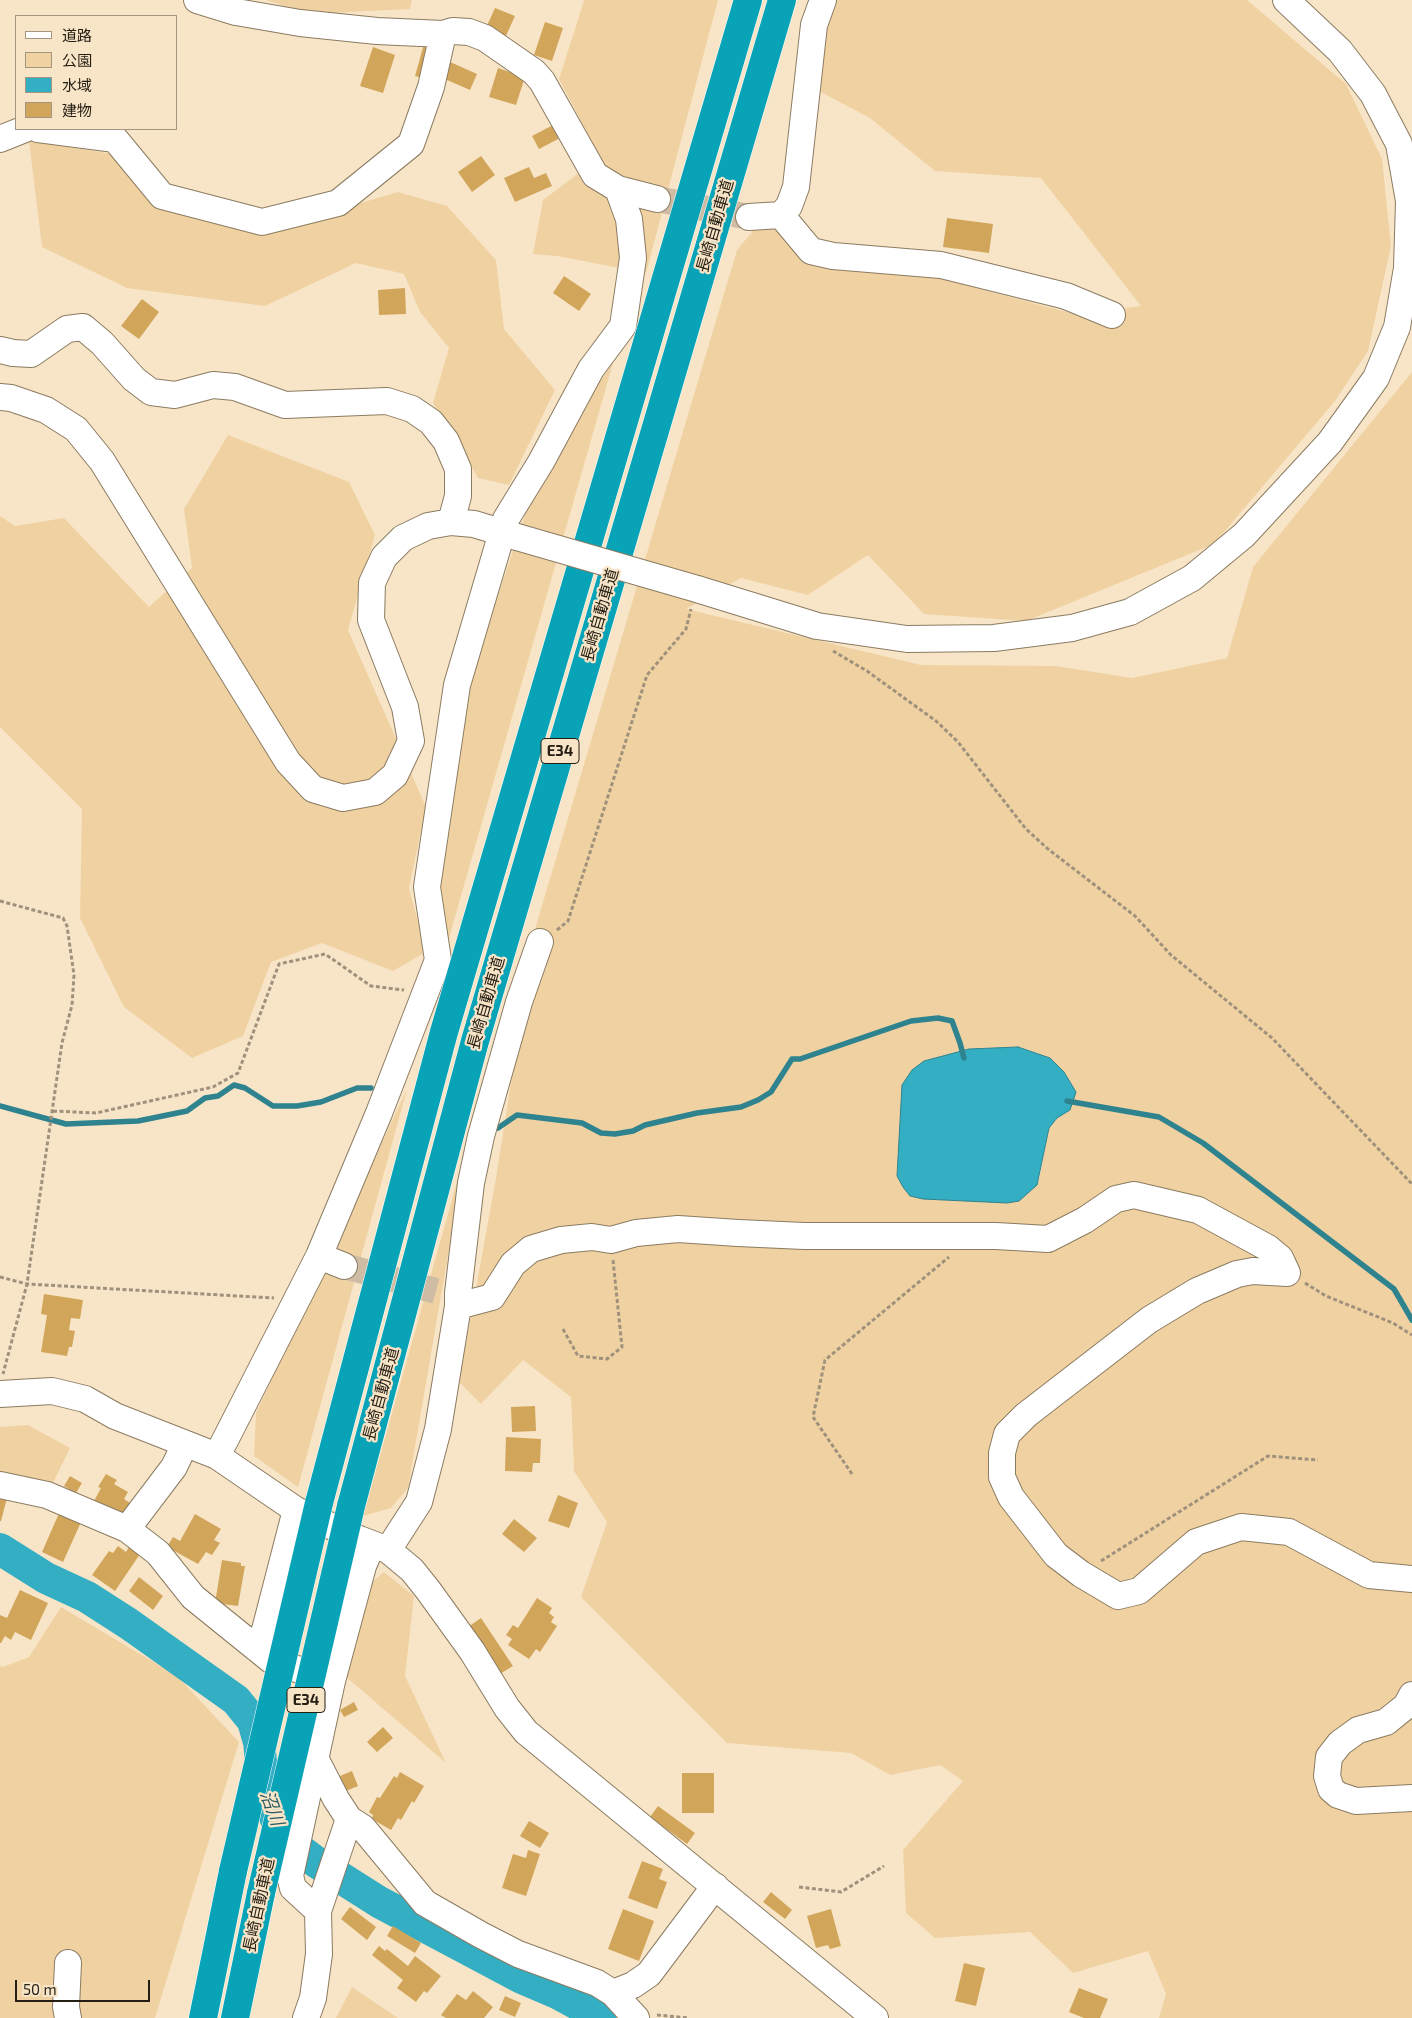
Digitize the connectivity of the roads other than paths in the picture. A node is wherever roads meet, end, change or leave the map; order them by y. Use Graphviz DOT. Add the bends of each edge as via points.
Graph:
graph roads {
  1 [pos="197,0"];
  2 [pos="748,0"];
  3 [pos="782,0"];
  4 [pos="823,0"];
  5 [pos="1286,0"];
  6 [pos="443,34"];
  7 [pos="22,130"];
  8 [pos="47,130"];
  9 [pos="0,139"];
  10 [pos="618,189"];
  11 [pos="657,198"];
  12 [pos="781,215"];
  13 [pos="749,217"];
  14 [pos="1112,315"];
  15 [pos="0,350"];
  16 [pos="0,397"];
  17 [pos="452,522"];
  18 [pos="509,535"];
  19 [pos="540,942"];
  20 [pos="319,1256"];
  21 [pos="344,1266"];
  22 [pos="451,1297"];
  23 [pos="1,1384"];
  24 [pos="185,1444"];
  25 [pos="217,1456"];
  26 [pos="0,1485"];
  27 [pos="308,1506"];
  28 [pos="127,1529"];
  29 [pos="380,1547"];
  30 [pos="1412,1579"];
  31 [pos="256,1648"];
  32 [pos="332,1681"];
  33 [pos="1412,1695"];
  34 [pos="315,1758"];
  35 [pos="1412,1798"];
  36 [pos="349,1819"];
  37 [pos="715,1886"];
  38 [pos="322,1899"];
  39 [pos="68,1963"];
  40 [pos="613,1992"];
  41 [pos="634,2015"];
  42 [pos="68,2018"];
  43 [pos="203,2018"];
  44 [pos="235,2018"];
  45 [pos="306,2018"];
  46 [pos="875,2018"];
  1 -- 6 [label="street" via="236,12 300,23"];
  2 -- 27 [label="highway, 長崎自動車道 / E34"];
  3 -- 44 [label="highway, 長崎自動車道 / E34, bridge" via="475,1041 352,1506 261,1893"];
  4 -- 12 [label="street" via="814,25 796,187 790,206"];
  5 -- 18 [label="street, bridge" via="1340,51 1373,94 1399,144 1409,201 1407,268 1397,327 1376,378 1330,442 1244,535 1192,578 1130,612 1072,628 994,638 906,638 817,626"];
  6 -- 8 [label="street" via="411,144 338,203 262,222 162,196 116,138"];
  6 -- 10 [label="street" via="469,32 485,38 534,72 589,167 595,175"];
  7 -- 9 [label="street"];
  10 -- 11 [label="street"];
  10 -- 18 [label="street" via="629,219 633,258 623,326 591,369 506,519"];
  12 -- 13 [label="street"];
  12 -- 14 [label="street" via="811,251 833,256 941,265 1066,296"];
  15 -- 17 [label="street" via="31,354 67,328 83,327 151,392 175,395 213,385 235,386 285,405 387,402 412,409 431,422 446,441 458,469 458,496"];
  16 -- 17 [label="street" via="46,410 76,429 102,461 288,762 313,789 343,798 375,792 395,775 411,741 406,707 371,620 372,583 384,557 403,538 428,526"];
  17 -- 18 [label="street" via="474,524"];
  18 -- 20 [label="street" via="455,694 427,887 438,960"];
  19 -- 22 [label="street" via="519,1002 481,1136"];
  20 -- 21 [label="street"];
  20 -- 25 [label="street"];
  22 -- 29 [label="street" via="438,1429 419,1502"];
  22 -- 30 [label="street" via="492,1297 513,1264 531,1249 561,1240 592,1237 611,1240 678,1228 804,1236 1048,1239 1116,1199 1134,1195 1198,1210 1268,1248 1280,1258 1287,1273 1253,1270 1198,1291 1149,1320 1026,1415 1007,1434 1002,1452 1002,1477 1011,1497 1056,1555 1118,1596 1139,1591 1196,1542 1241,1527 1289,1532 1370,1574"];
  23 -- 24 [label="street" via="85,1399 115,1416"];
  24 -- 25 [label="street"];
  24 -- 28 [label="street" via="174,1467"];
  25 -- 27 [label="street"];
  26 -- 28 [label="street" via="47,1495"];
  27 -- 29 [label="street"];
  27 -- 31 [label="street"];
  27 -- 43 [label="highway, 長崎自動車道 / E34, bridge"];
  28 -- 31 [label="street" via="158,1554 193,1597"];
  29 -- 32 [label="street" via="362,1566"];
  29 -- 37 [label="street" via="412,1570 428,1590 526,1732"];
  31 -- 32 [label="street" via="271,1660"];
  32 -- 34 [label="street"];
  33 -- 35 [label="street" via="1406,1706 1386,1722 1358,1730 1340,1743 1329,1757 1327,1776 1331,1789 1356,1801"];
  34 -- 36 [label="street"];
  34 -- 38 [label="street" via="290,1876 294,1888"];
  36 -- 38 [label="street"];
  36 -- 40 [label="street" via="363,1828 425,1903 518,1954 598,1983"];
  37 -- 40 [label="street" via="649,1974 633,1985"];
  37 -- 46 [label="street"];
  38 -- 45 [label="street" via="319,1954 313,1998"];
  39 -- 42 [label="street"];
  40 -- 41 [label="street"];
}
